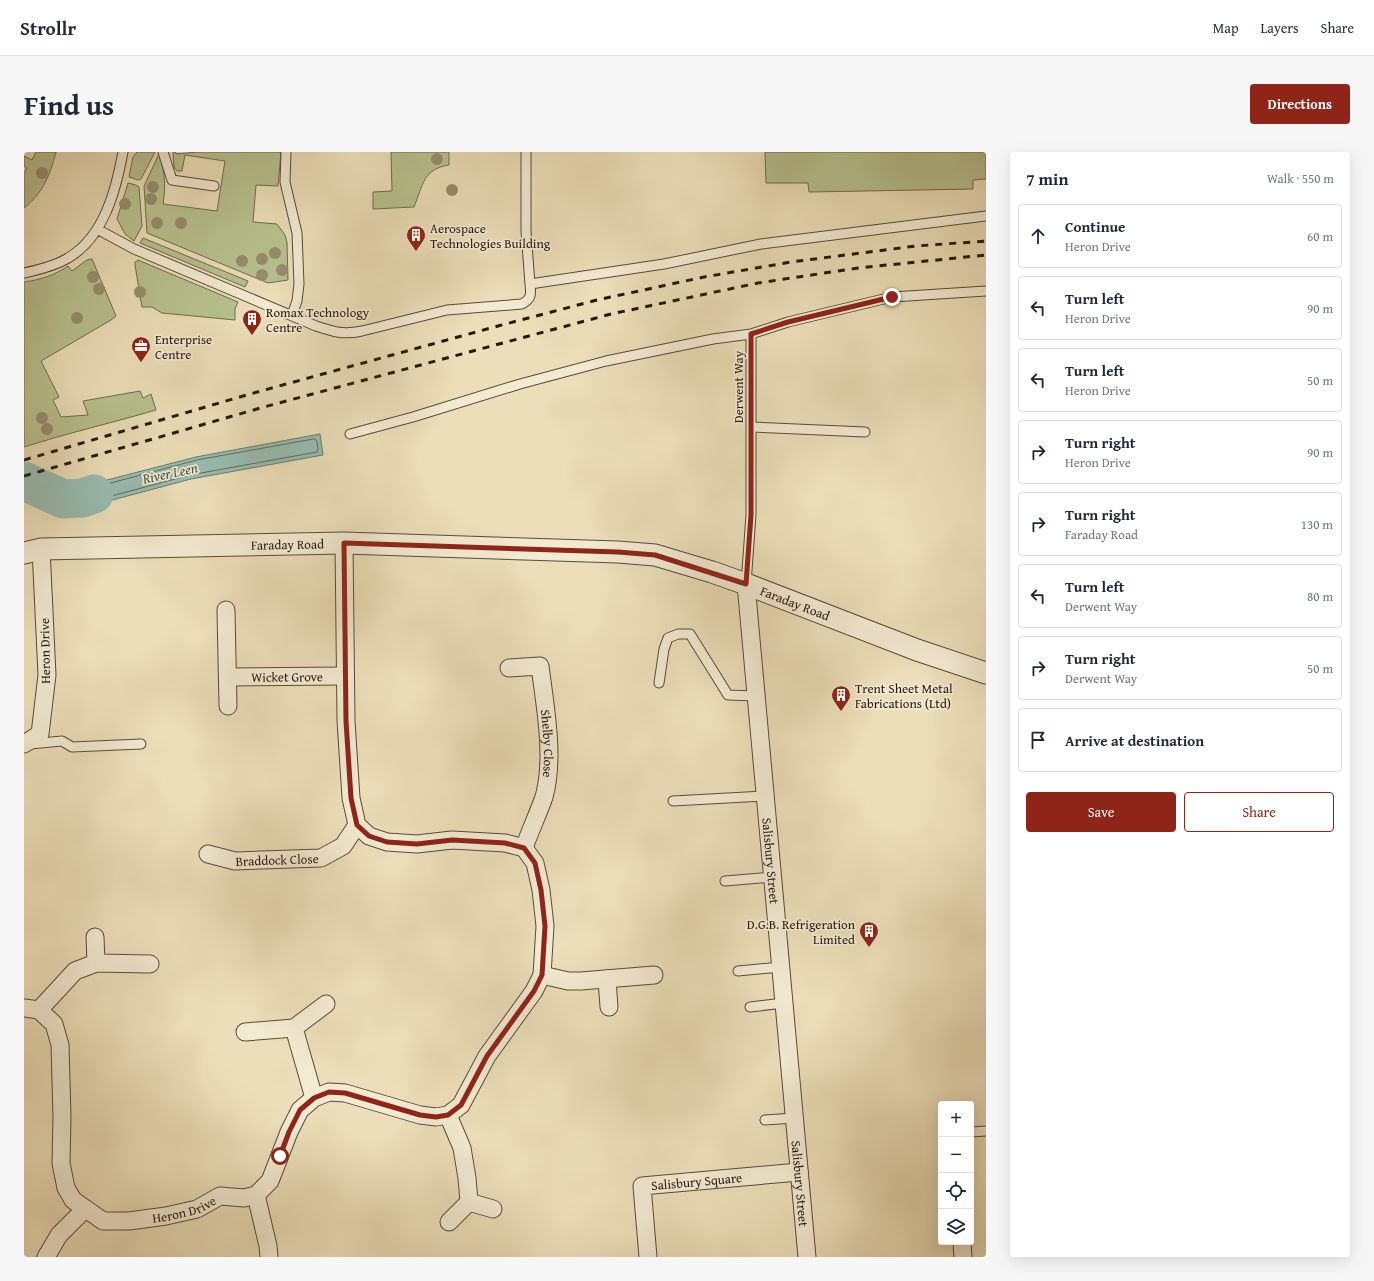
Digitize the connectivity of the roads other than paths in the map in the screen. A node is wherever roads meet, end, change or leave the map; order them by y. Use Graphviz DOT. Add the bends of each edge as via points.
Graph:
graph roads {
  1 [pos="123,152"];
  2 [pos="163,152"];
  3 [pos="286,152"];
  4 [pos="526,152"];
  5 [pos="214,186"];
  6 [pos="986,216"];
  7 [pos="97,229"];
  8 [pos="24,273"];
  9 [pos="530,284"];
  10 [pos="986,292"];
  11 [pos="292,315"];
  12 [pos="751,334"];
  13 [pos="751,427"];
  14 [pos="865,432"];
  15 [pos="350,434"];
  16 [pos="344,543"];
  17 [pos="32,551"];
  18 [pos="746,584"];
  19 [pos="226,610"];
  20 [pos="509,668"];
  21 [pos="986,673"];
  22 [pos="345,676"];
  23 [pos="228,677"];
  24 [pos="659,683"];
  25 [pos="757,696"];
  26 [pos="228,706"];
  27 [pos="24,744"];
  28 [pos="141,744"];
  29 [pos="766,796"];
  30 [pos="673,801"];
  31 [pos="357,825"];
  32 [pos="524,848"];
  33 [pos="208,854"];
  34 [pos="773,877"];
  35 [pos="725,881"];
  36 [pos="95,937"];
  37 [pos="96,963"];
  38 [pos="150,964"];
  39 [pos="781,967"];
  40 [pos="738,971"];
  41 [pos="542,975"];
  42 [pos="654,975"];
  43 [pos="607,979"];
  44 [pos="784,1003"];
  45 [pos="326,1004"];
  46 [pos="609,1007"];
  47 [pos="750,1007"];
  48 [pos="31,1009"];
  49 [pos="294,1028"];
  50 [pos="245,1032"];
  51 [pos="314,1098"];
  52 [pos="448,1115"];
  53 [pos="794,1118"];
  54 [pos="765,1120"];
  55 [pos="986,1131"];
  56 [pos="974,1132"];
  57 [pos="799,1172"];
  58 [pos="256,1195"];
  59 [pos="469,1202"];
  60 [pos="84,1209"];
  61 [pos="493,1209"];
  62 [pos="449,1222"];
  63 [pos="962,1245"];
  64 [pos="46,1257"];
  65 [pos="269,1257"];
  66 [pos="648,1257"];
  67 [pos="807,1257"];
  68 [pos="963,1257"];
  1 -- 7 [label="lane" via="110,203"];
  2 -- 5 [label="lane" via="172,180"];
  3 -- 11 [label="lane" via="285,182 297,233 299,284"];
  4 -- 9 [label="lane" via="526,231"];
  6 -- 9 [label="lane" via="761,244 664,264"];
  7 -- 8 [label="lane" via="84,246 68,258"];
  7 -- 11 [label="lane" via="134,249"];
  9 -- 11 [label="lane" via="531,294 522,304 447,310 350,334 337,333"];
  10 -- 12 [label="lane, Derwent Way" via="892,297 788,322"];
  12 -- 13 [label="lane, Derwent Way"];
  12 -- 15 [label="lane" via="713,339 606,361"];
  13 -- 14 [label="lane"];
  13 -- 18 [label="lane, Derwent Way" via="751,515"];
  16 -- 17 [label="street, Faraday Road"];
  16 -- 18 [label="street, Faraday Road" via="610,551 655,555"];
  16 -- 22 [label="street"];
  17 -- 27 [label="street, Heron Drive" via="47,674 40,734"];
  18 -- 21 [label="street, Faraday Road" via="917,650"];
  18 -- 25 [label="street, Salisbury Street"];
  19 -- 23 [label="street"];
  20 -- 32 [label="street, Shelby Close" via="540,666 546,713 548,770 544,796"];
  22 -- 23 [label="street, Wicket Grove"];
  22 -- 31 [label="street" via="349,783"];
  23 -- 26 [label="street"];
  24 -- 25 [label="lane" via="668,638 678,634 690,634 728,695"];
  25 -- 29 [label="street, Salisbury Street"];
  27 -- 28 [label="lane, Heron Drive" via="62,741 72,747"];
  29 -- 30 [label="lane"];
  29 -- 34 [label="street, Salisbury Street"];
  31 -- 32 [label="street" via="369,836 387,842 417,844 452,840 505,843"];
  31 -- 33 [label="street, Braddock Close" via="343,846 320,858 234,861"];
  32 -- 41 [label="street" via="535,863 541,890 545,926"];
  34 -- 35 [label="lane"];
  34 -- 39 [label="street, Salisbury Street"];
  36 -- 37 [label="street"];
  37 -- 38 [label="street, Heron Drive"];
  37 -- 48 [label="street, Heron Drive" via="75,971"];
  39 -- 40 [label="lane"];
  39 -- 44 [label="street, Salisbury Street"];
  41 -- 43 [label="street" via="568,981"];
  41 -- 52 [label="street" via="534,991 487,1056 461,1105"];
  42 -- 43 [label="street"];
  43 -- 46 [label="street"];
  44 -- 47 [label="lane"];
  44 -- 53 [label="street, Salisbury Street"];
  45 -- 49 [label="street"];
  48 -- 60 [label="street, Heron Drive" via="54,1024 60,1045 61,1163 66,1188 73,1200"];
  49 -- 50 [label="street"];
  49 -- 51 [label="street"];
  51 -- 52 [label="street" via="329,1092 345,1093 420,1115"];
  51 -- 58 [label="street" via="300,1110 270,1181"];
  52 -- 59 [label="street" via="462,1148"];
  53 -- 54 [label="lane"];
  53 -- 57 [label="street, Salisbury Street"];
  55 -- 56 [label="lane"];
  57 -- 66 [label="street, Salisbury Square" via="642,1186"];
  57 -- 67 [label="street, Salisbury Street"];
  58 -- 60 [label="street, Heron Drive" via="244,1198 220,1196 197,1209 129,1221 103,1221"];
  58 -- 65 [label="street"];
  59 -- 61 [label="street"];
  59 -- 62 [label="street"];
  60 -- 64 [label="street" via="59,1235"];
  63 -- 68 [label="street"];
}
